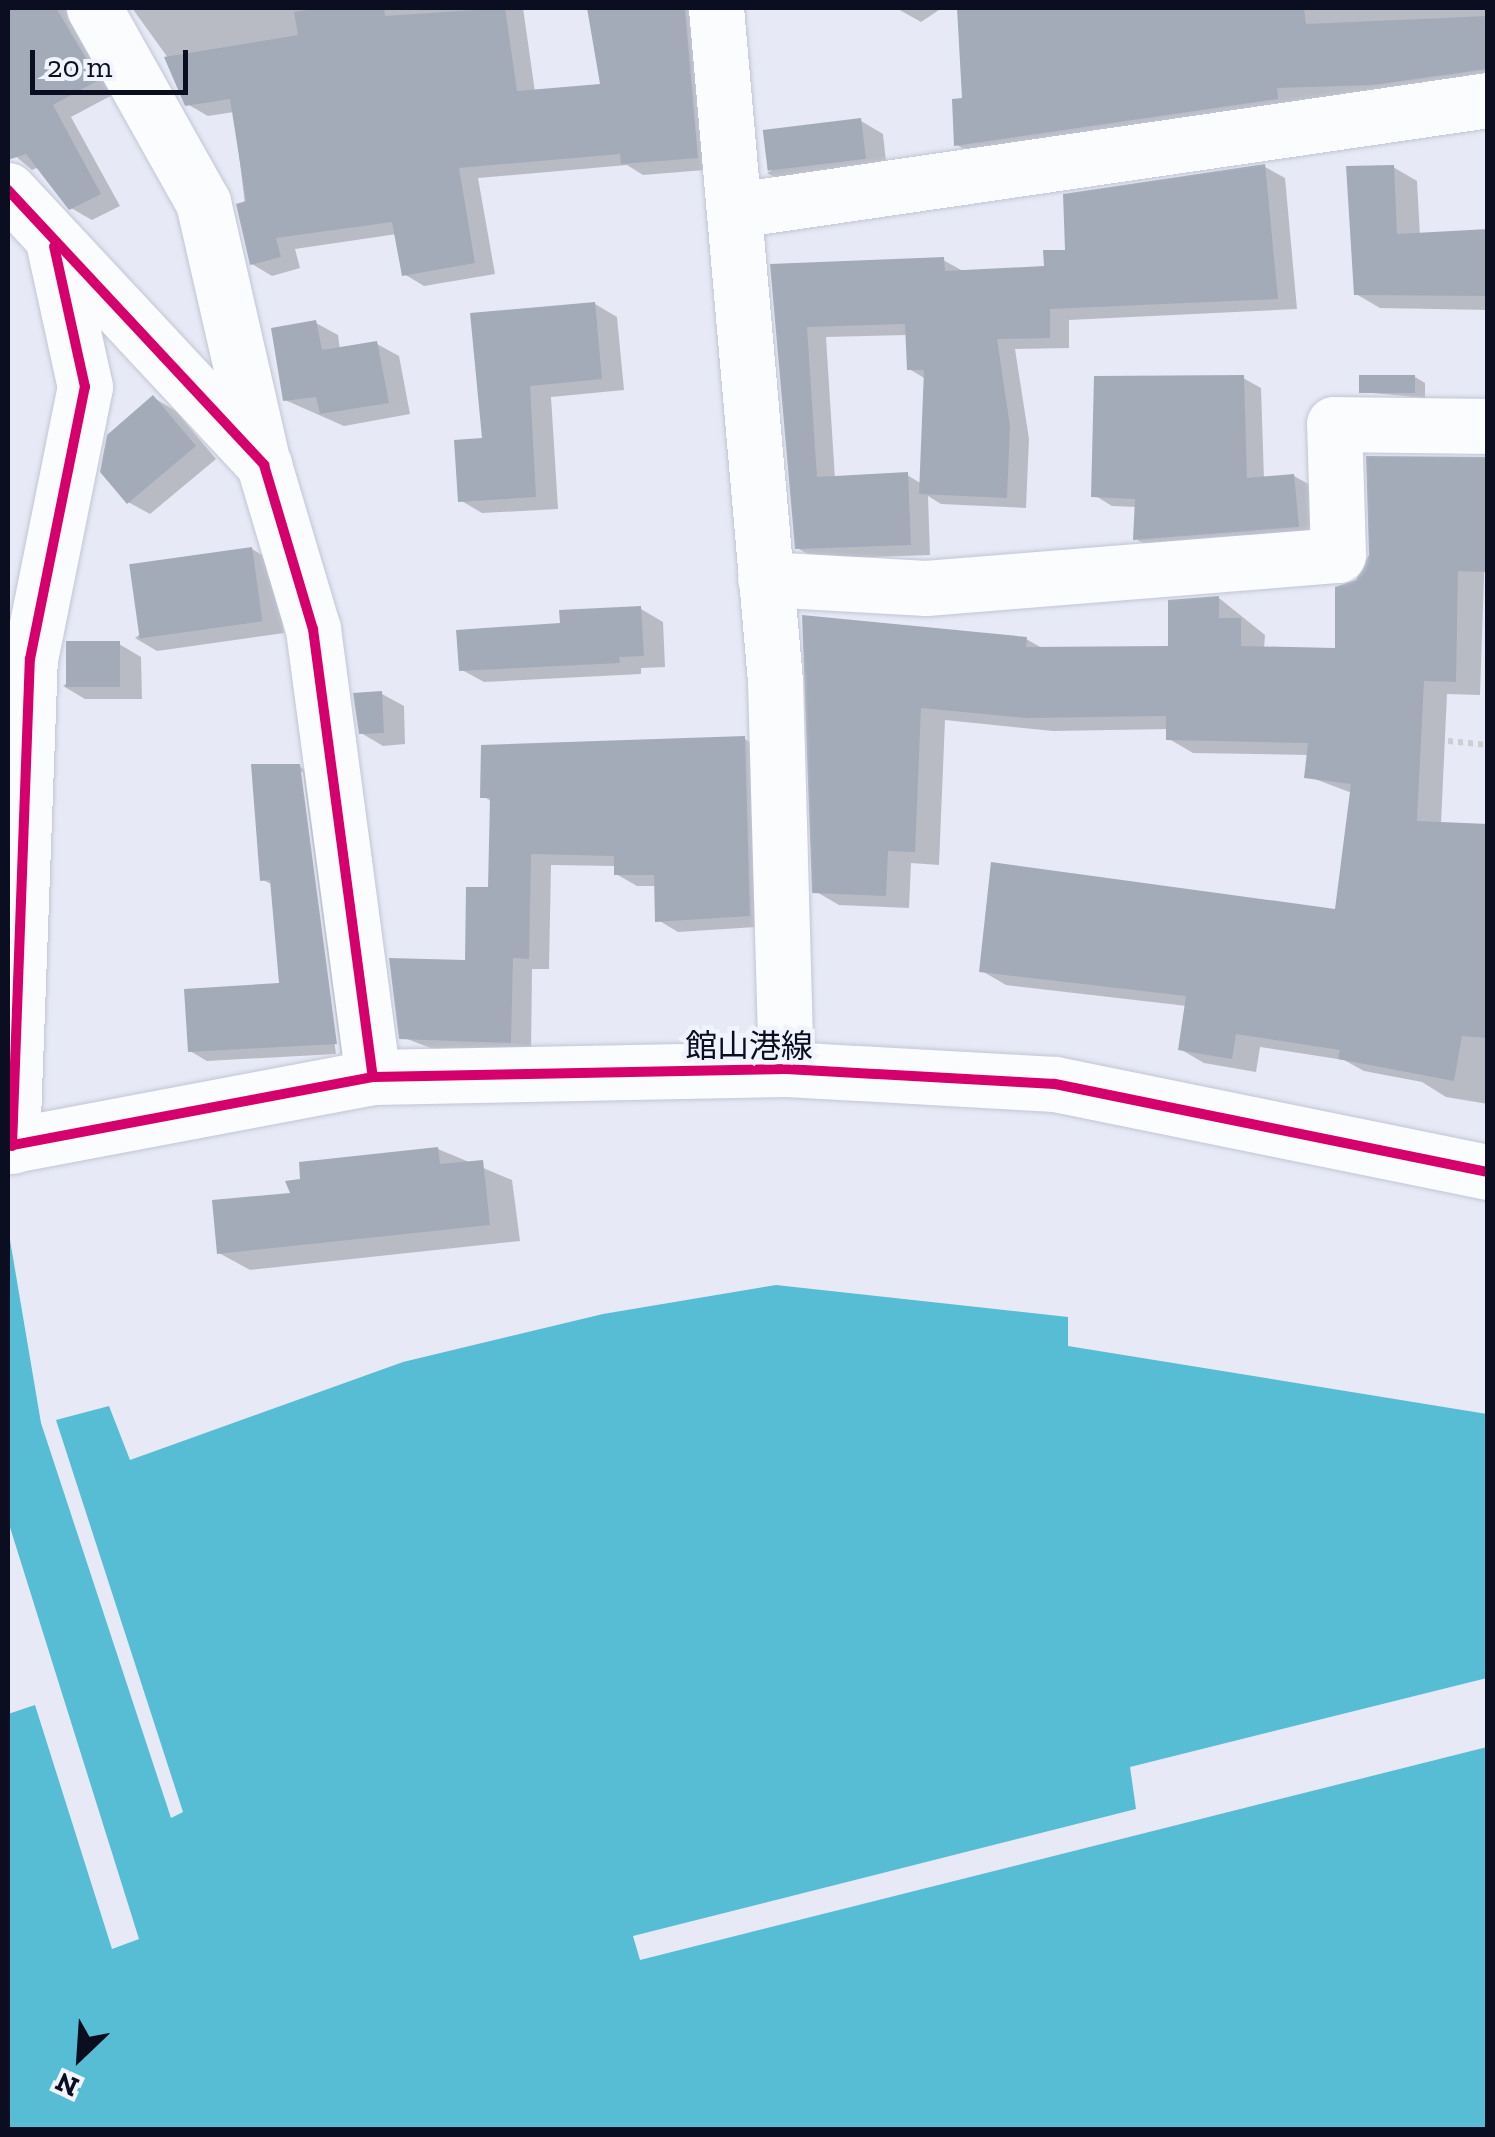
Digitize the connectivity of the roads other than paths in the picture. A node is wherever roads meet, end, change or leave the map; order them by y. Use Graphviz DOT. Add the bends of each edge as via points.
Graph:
graph roads {
  1 [pos="94,8"];
  2 [pos="716,8"];
  3 [pos="1488,100"];
  4 [pos="8,190"];
  5 [pos="736,210"];
  6 [pos="54,246"];
  7 [pos="1488,426"];
  8 [pos="264,465"];
  9 [pos="765,579"];
  10 [pos="786,1069"];
  11 [pos="373,1077"];
  12 [pos="10,1146"];
  13 [pos="1488,1172"];
  1 -- 8 [label="street" via="203,202"];
  2 -- 5 [label="street"];
  3 -- 5 [label="street"];
  4 -- 6 [label="street"];
  5 -- 9 [label="street"];
  6 -- 8 [label="street"];
  6 -- 12 [label="street" via="85,386 30,659"];
  7 -- 9 [label="street" via="1334,424 1338,555 926,588"];
  8 -- 11 [label="street" via="313,629"];
  9 -- 10 [label="street" via="775,682"];
  10 -- 11 [label="street, 館山港線"];
  10 -- 13 [label="street, 館山港線" via="1056,1084"];
  11 -- 12 [label="street, 館山港線"];
}
